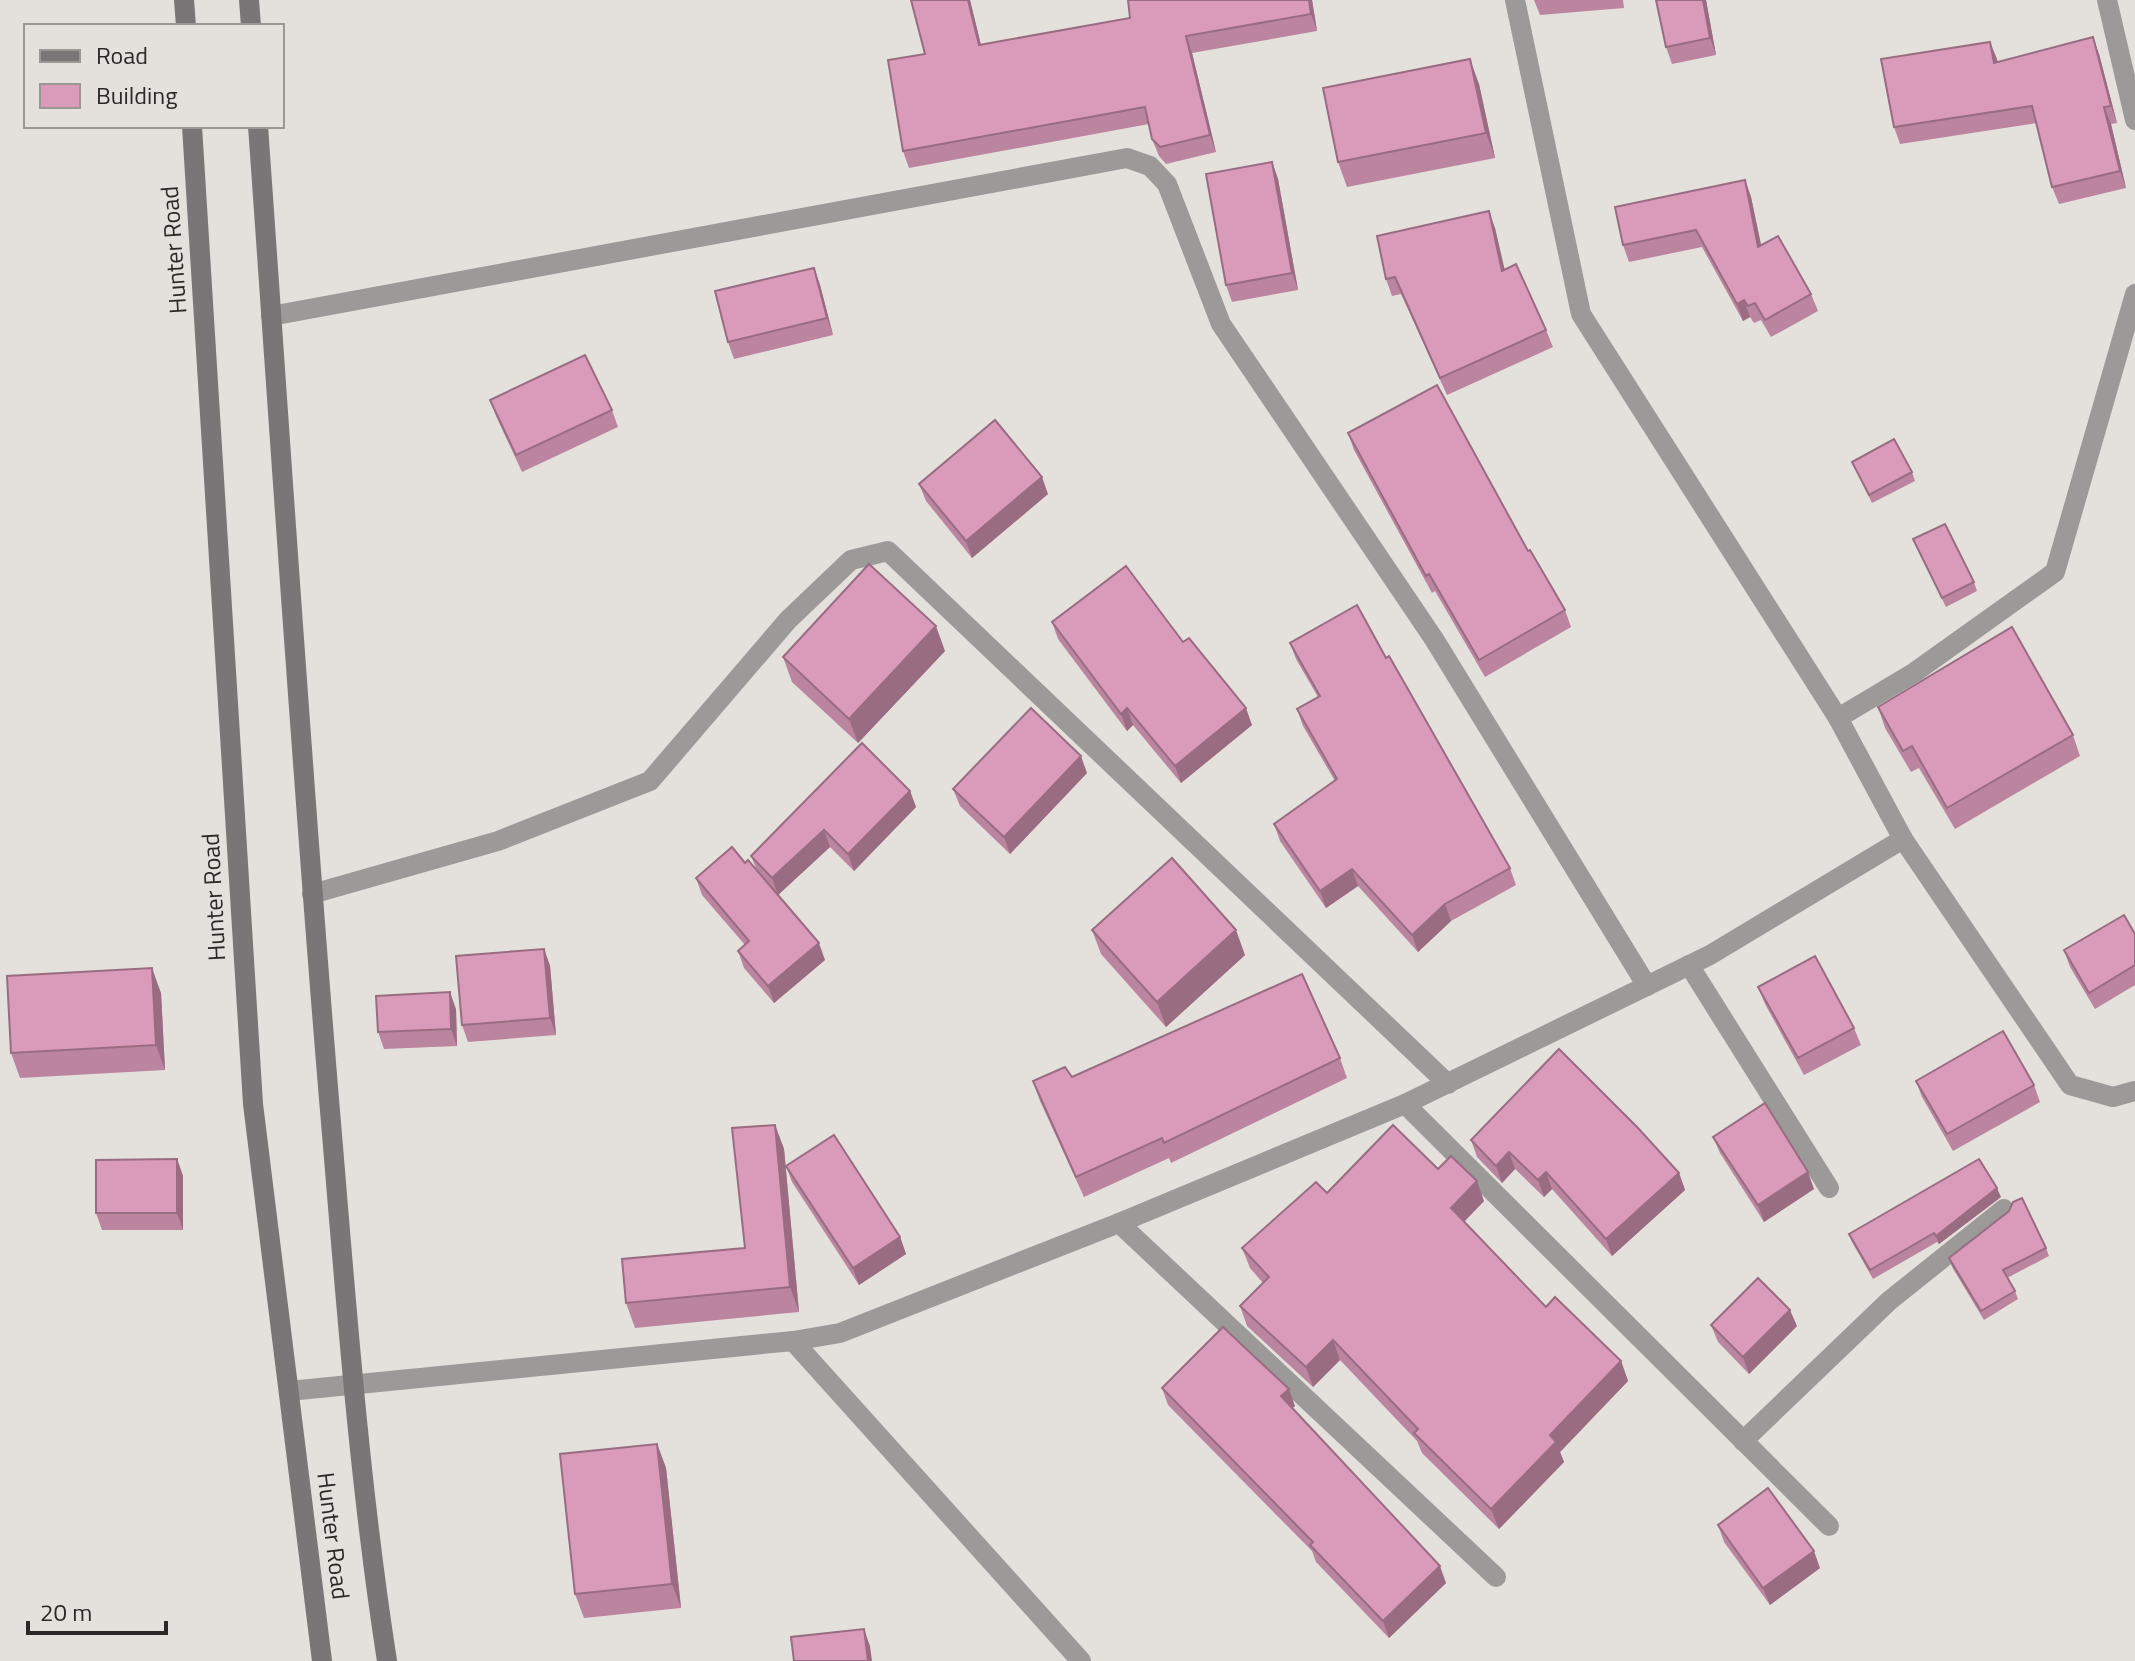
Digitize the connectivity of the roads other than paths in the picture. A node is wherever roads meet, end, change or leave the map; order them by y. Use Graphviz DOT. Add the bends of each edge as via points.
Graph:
graph roads {
  1 [pos="184,0"];
  2 [pos="249,0"];
  3 [pos="1515,0"];
  4 [pos="2107,0"];
  5 [pos="186,24"];
  6 [pos="251,24"];
  7 [pos="2135,120"];
  8 [pos="192,128"];
  9 [pos="258,128"];
  10 [pos="2135,294"];
  11 [pos="271,316"];
  12 [pos="1838,718"];
  13 [pos="1903,839"];
  14 [pos="312,894"];
  15 [pos="1689,965"];
  16 [pos="1647,986"];
  17 [pos="1448,1084"];
  18 [pos="2135,1091"];
  19 [pos="1405,1104"];
  20 [pos="1829,1188"];
  21 [pos="2004,1209"];
  22 [pos="1119,1223"];
  23 [pos="793,1341"];
  24 [pos="353,1385"];
  25 [pos="289,1391"];
  26 [pos="1743,1441"];
  27 [pos="1829,1526"];
  28 [pos="1496,1577"];
  29 [pos="322,1661"];
  30 [pos="387,1661"];
  31 [pos="1081,1661"];
  1 -- 5 [label="main road"];
  2 -- 6 [label="main road"];
  3 -- 12 [label="street" via="1581,314"];
  4 -- 7 [label="street"];
  8 -- 25 [label="main road, Hunter Road" via="253,1104"];
  9 -- 11 [label="main road, Hunter Road"];
  10 -- 12 [label="street" via="2055,572 1915,672"];
  11 -- 14 [label="main road, Hunter Road"];
  11 -- 16 [label="street" via="1127,158 1150,166 1167,184 1221,324 1434,639"];
  12 -- 13 [label="street"];
  13 -- 15 [label="street"];
  13 -- 18 [label="street" via="2070,1085 2113,1097"];
  14 -- 17 [label="street" via="498,841 650,781 788,620 851,560 888,551"];
  14 -- 24 [label="main road, Hunter Road"];
  15 -- 16 [label="street"];
  15 -- 20 [label="street"];
  16 -- 17 [label="street"];
  17 -- 19 [label="street"];
  19 -- 22 [label="street"];
  19 -- 26 [label="street"];
  21 -- 26 [label="street" via="1889,1301"];
  22 -- 23 [label="street" via="840,1333"];
  22 -- 28 [label="street"];
  23 -- 24 [label="street"];
  23 -- 31 [label="street"];
  24 -- 25 [label="street"];
  24 -- 30 [label="main road, Hunter Road"];
  25 -- 29 [label="main road, Hunter Road"];
  26 -- 27 [label="street"];
}
